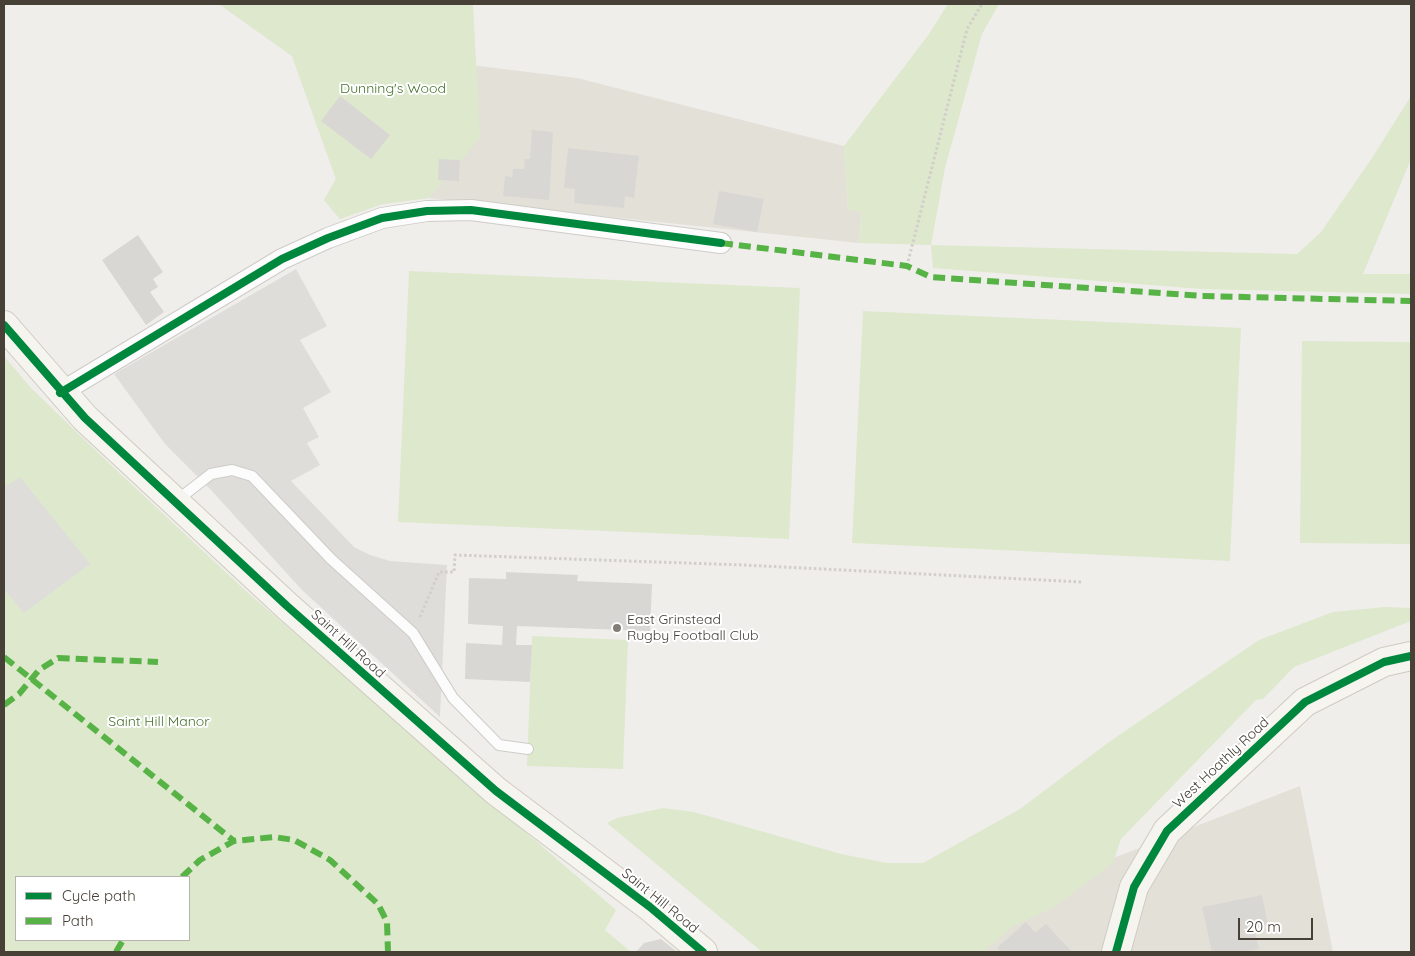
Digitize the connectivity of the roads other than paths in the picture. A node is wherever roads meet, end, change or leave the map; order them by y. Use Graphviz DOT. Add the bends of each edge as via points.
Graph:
graph roads {
  1 [pos="721,243"];
  2 [pos="4,325"];
  3 [pos="60,392"];
  4 [pos="174,503"];
  5 [pos="1411,656"];
  6 [pos="528,750"];
  7 [pos="703,952"];
  8 [pos="1116,952"];
  1 -- 3 [label="street" via="471,210 427,211 382,218 282,259"];
  2 -- 3 [label="street, Saint Hill Road"];
  3 -- 4 [label="street, Saint Hill Road"];
  4 -- 6 [label="lane" via="211,474 232,470 252,476 331,559 413,633 452,698 499,745"];
  4 -- 7 [label="street, Saint Hill Road" via="496,791 650,907"];
  5 -- 8 [label="street, West Hoathly Road" via="1384,662 1306,702 1167,831 1134,887"];
}
